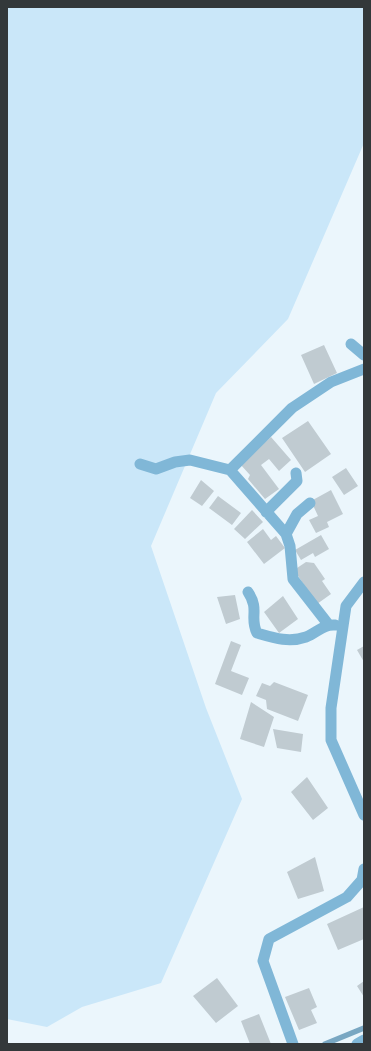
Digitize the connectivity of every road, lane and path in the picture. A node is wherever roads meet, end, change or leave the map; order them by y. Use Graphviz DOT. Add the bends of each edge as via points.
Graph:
graph roads {
  1 [pos="351,344"];
  2 [pos="364,355"];
  3 [pos="364,369"];
  4 [pos="140,464"];
  5 [pos="230,470"];
  6 [pos="296,473"];
  7 [pos="310,503"];
  8 [pos="266,512"];
  9 [pos="286,534"];
  10 [pos="364,582"];
  11 [pos="248,592"];
  12 [pos="328,624"];
  13 [pos="343,625"];
  14 [pos="364,815"];
  15 [pos="364,869"];
  16 [pos="364,1040"];
  17 [pos="293,1044"];
  18 [pos="357,1044"];
  1 -- 2 [label="street"];
  3 -- 5 [label="street" via="331,382 292,408"];
  4 -- 5 [label="street" via="156,469 190,460"];
  5 -- 8 [label="street"];
  6 -- 8 [label="street" via="298,481"];
  7 -- 9 [label="street" via="297,514"];
  8 -- 9 [label="street"];
  9 -- 12 [label="street" via="290,546 293,579"];
  10 -- 13 [label="street" via="346,606"];
  11 -- 12 [label="street" via="254,602 254,626 257,633 287,641 307,637"];
  12 -- 13 [label="street"];
  13 -- 14 [label="street" via="331,708 331,740"];
  15 -- 17 [label="street" via="362,880 347,897 268,939 263,961"];
  16 -- 18 [label="street"];
}
